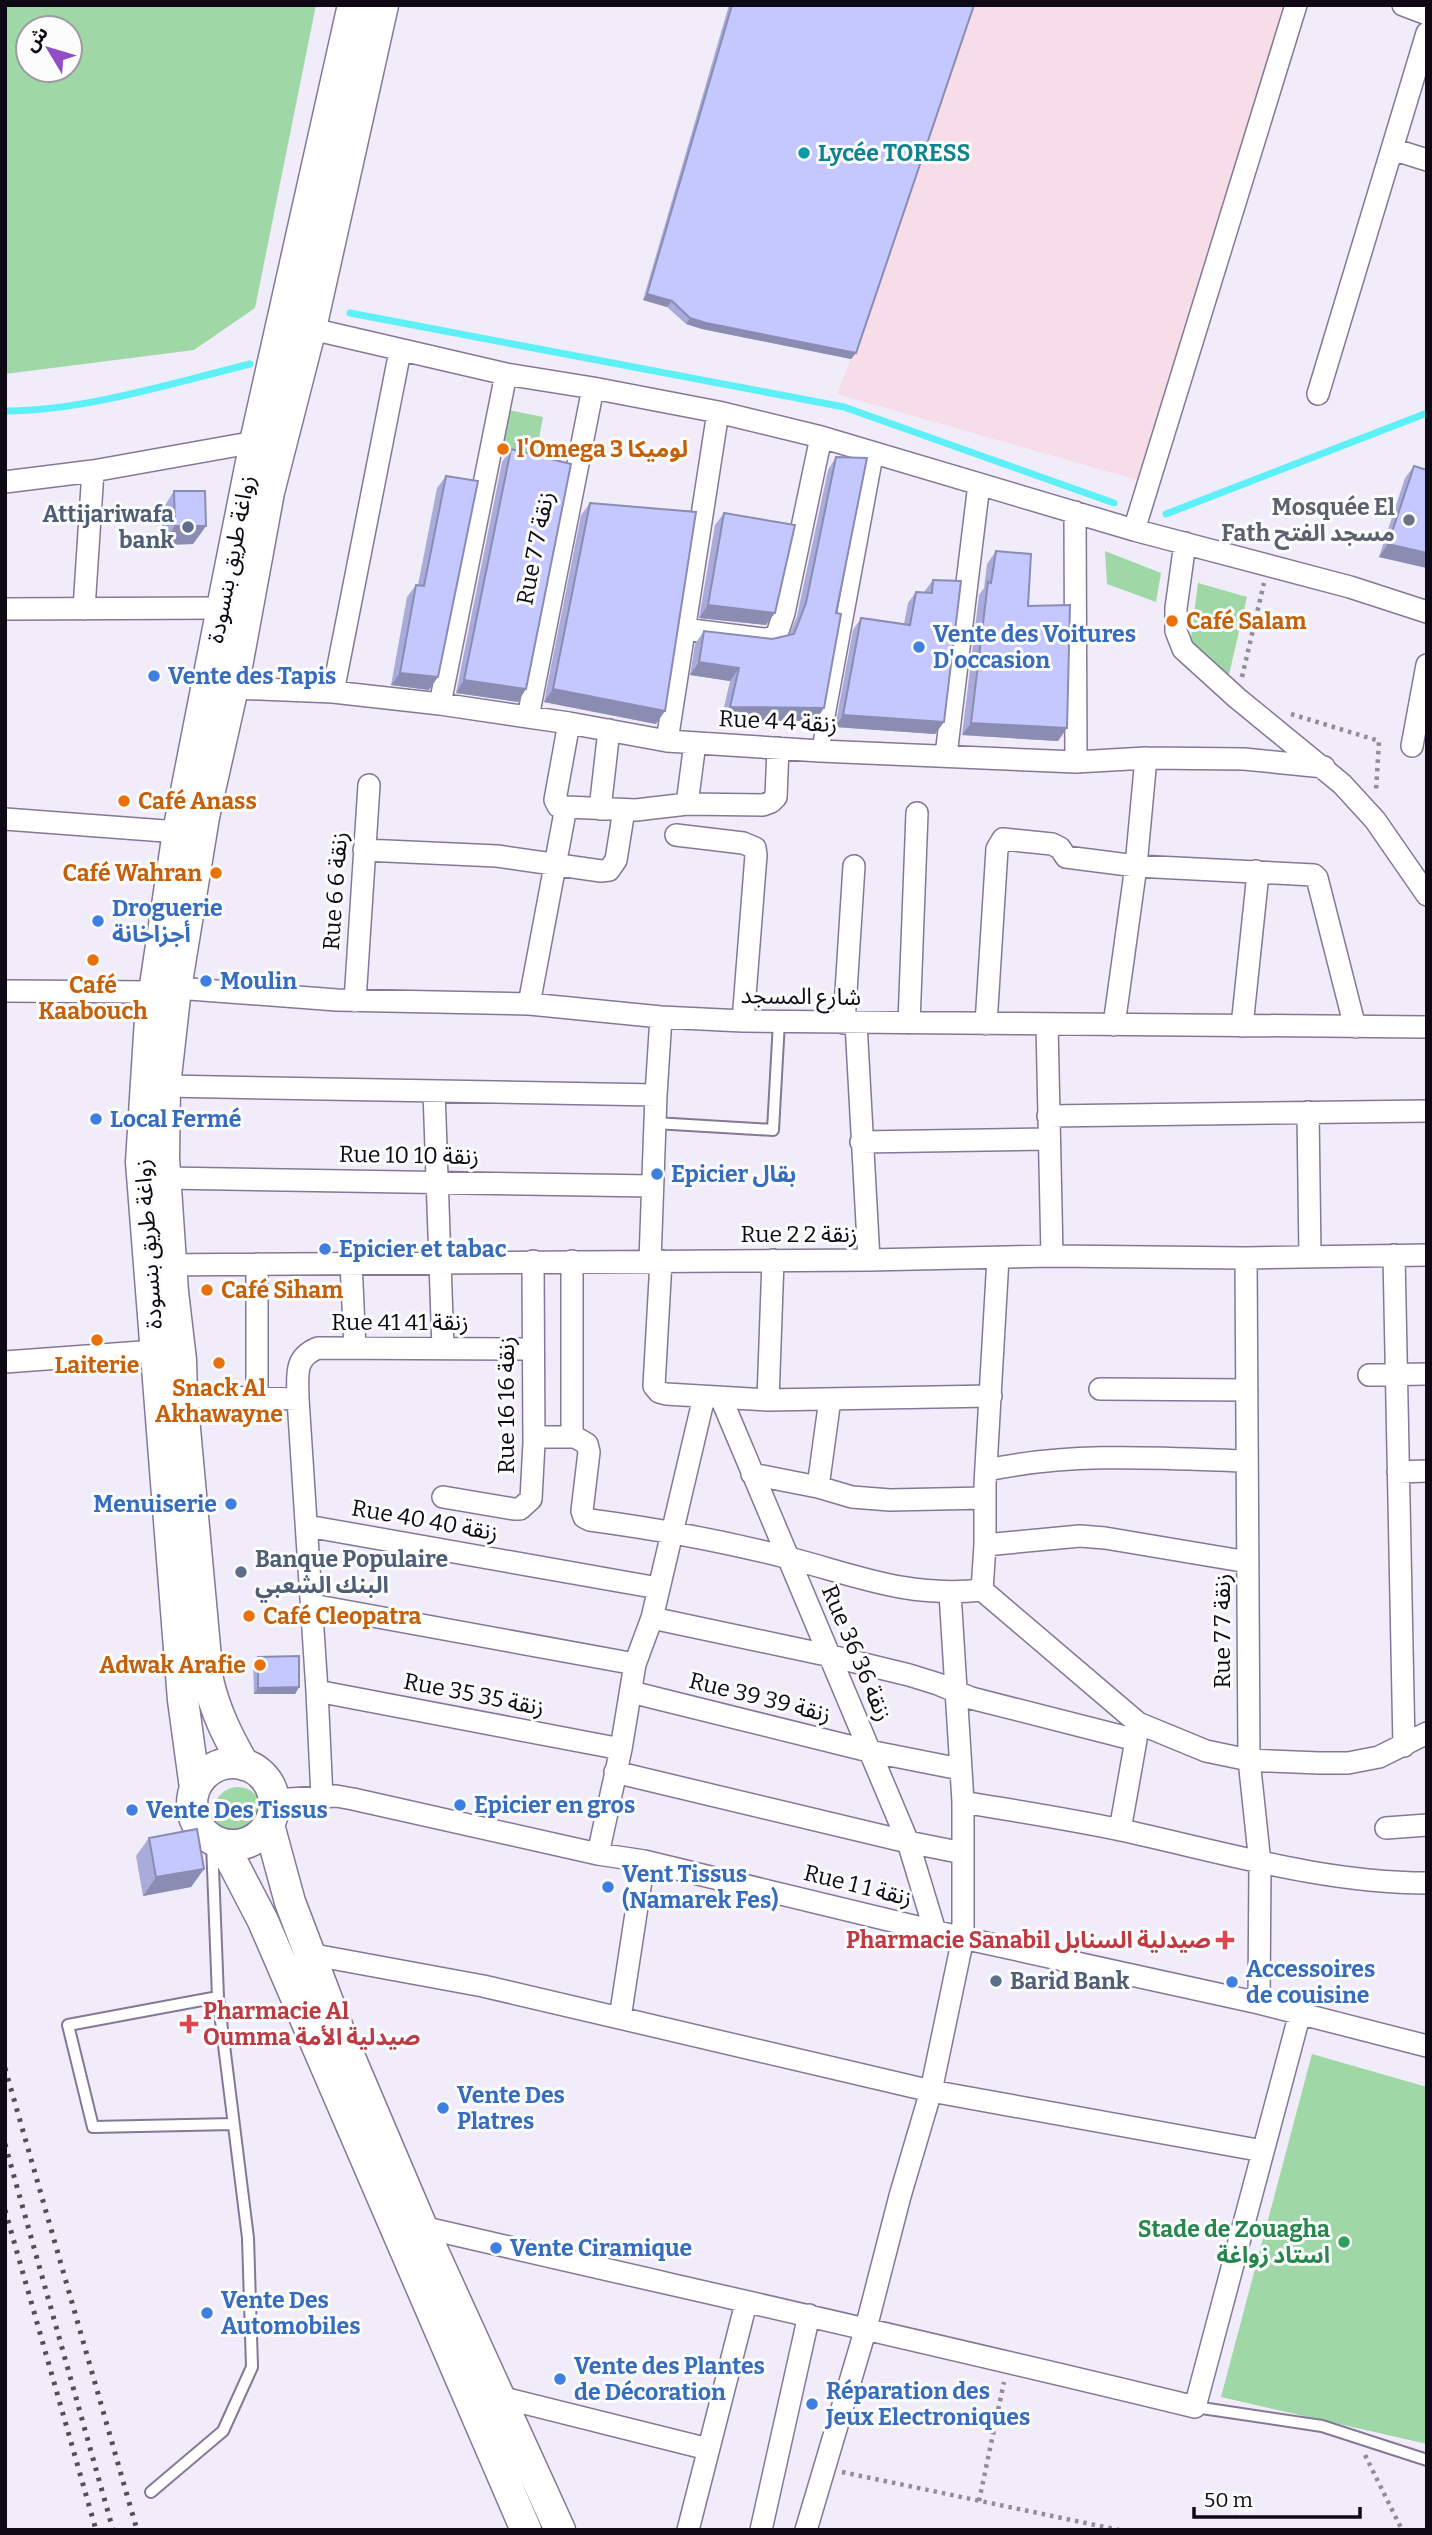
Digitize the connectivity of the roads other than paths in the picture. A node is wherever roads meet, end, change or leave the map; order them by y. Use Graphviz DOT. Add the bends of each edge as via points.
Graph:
graph roads {
  1 [pos="353,5"];
  2 [pos="383,5"];
  3 [pos="1296,5"];
  4 [pos="1403,5"];
  5 [pos="1427,14"];
  6 [pos="1427,33"];
  7 [pos="1392,149"];
  8 [pos="1427,160"];
  9 [pos="297,326"];
  10 [pos="400,351"];
  11 [pos="506,374"];
  12 [pos="593,388"];
  13 [pos="1318,394"];
  14 [pos="718,412"];
  15 [pos="821,437"];
  16 [pos="255,442"];
  17 [pos="875,453"];
  18 [pos="93,471"];
  19 [pos="5,482"];
  20 [pos="979,484"];
  21 [pos="1075,512"];
  22 [pos="1134,530"];
  23 [pos="1185,543"];
  24 [pos="222,608"];
  25 [pos="5,609"];
  26 [pos="84,609"];
  27 [pos="1427,612"];
  28 [pos="684,629"];
  29 [pos="1427,665"];
  30 [pos="233,688"];
  31 [pos="333,692"];
  32 [pos="440,704"];
  33 [pos="528,718"];
  34 [pos="569,723"];
  35 [pos="609,730"];
  36 [pos="667,741"];
  37 [pos="695,743"];
  38 [pos="1412,746"];
  39 [pos="778,748"];
  40 [pos="820,751"];
  41 [pos="946,755"];
  42 [pos="1146,758"];
  43 [pos="1076,762"];
  44 [pos="1324,767"];
  45 [pos="369,785"];
  46 [pos="687,804"];
  47 [pos="566,807"];
  48 [pos="600,809"];
  49 [pos="624,810"];
  50 [pos="917,813"];
  51 [pos="5,819"];
  52 [pos="178,832"];
  53 [pos="676,835"];
  54 [pos="364,850"];
  55 [pos="556,864"];
  56 [pos="854,866"];
  57 [pos="1136,866"];
  58 [pos="1256,871"];
  59 [pos="1427,895"];
  60 [pos="164,990"];
  61 [pos="5,991"];
  62 [pos="355,1001"];
  63 [pos="528,1004"];
  64 [pos="661,1017"];
  65 [pos="743,1021"];
  66 [pos="779,1022"];
  67 [pos="850,1023"];
  68 [pos="909,1023"];
  69 [pos="986,1024"];
  70 [pos="1047,1024"];
  71 [pos="1114,1025"];
  72 [pos="1242,1026"];
  73 [pos="1354,1027"];
  74 [pos="1427,1027"];
  75 [pos="165,1086"];
  76 [pos="434,1091"];
  77 [pos="656,1095"];
  78 [pos="1427,1111"];
  79 [pos="1308,1112"];
  80 [pos="1048,1116"];
  81 [pos="655,1123"];
  82 [pos="1048,1139"];
  83 [pos="861,1142"];
  84 [pos="165,1178"];
  85 [pos="437,1182"];
  86 [pos="652,1185"];
  87 [pos="1394,1255"];
  88 [pos="1427,1255"];
  89 [pos="1052,1256"];
  90 [pos="1310,1256"];
  91 [pos="998,1258"];
  92 [pos="1246,1258"];
  93 [pos="773,1260"];
  94 [pos="533,1261"];
  95 [pos="572,1261"];
  96 [pos="656,1261"];
  97 [pos="869,1261"];
  98 [pos="440,1262"];
  99 [pos="351,1263"];
  100 [pos="257,1264"];
  101 [pos="160,1265"];
  102 [pos="355,1348"];
  103 [pos="443,1348"];
  104 [pos="533,1349"];
  105 [pos="155,1351"];
  106 [pos="5,1362"];
  107 [pos="1427,1374"];
  108 [pos="1369,1375"];
  109 [pos="1394,1375"];
  110 [pos="1100,1390"];
  111 [pos="1247,1390"];
  112 [pos="182,1396"];
  113 [pos="990,1396"];
  114 [pos="257,1398"];
  115 [pos="712,1398"];
  116 [pos="298,1399"];
  117 [pos="830,1399"];
  118 [pos="768,1400"];
  119 [pos="534,1437"];
  120 [pos="572,1437"];
  121 [pos="1247,1461"];
  122 [pos="986,1470"];
  123 [pos="1427,1471"];
  124 [pos="1398,1472"];
  125 [pos="751,1474"];
  126 [pos="818,1487"];
  127 [pos="443,1497"];
  128 [pos="985,1498"];
  129 [pos="307,1526"];
  130 [pos="672,1532"];
  131 [pos="985,1545"];
  132 [pos="788,1558"];
  133 [pos="1248,1562"];
  134 [pos="659,1588"];
  135 [pos="982,1590"];
  136 [pos="950,1594"];
  137 [pos="312,1605"];
  138 [pos="652,1618"];
  139 [pos="831,1656"];
  140 [pos="635,1664"];
  141 [pos="317,1691"];
  142 [pos="957,1691"];
  143 [pos="631,1692"];
  144 [pos="1137,1732"];
  145 [pos="1427,1734"];
  146 [pos="1404,1746"];
  147 [pos="621,1749"];
  148 [pos="869,1751"];
  149 [pos="1250,1760"];
  150 [pos="244,1765"];
  151 [pos="960,1769"];
  152 [pos="615,1772"];
  153 [pos="195,1788"];
  154 [pos="322,1798"];
  155 [pos="963,1802"];
  156 [pos="271,1812"];
  157 [pos="1427,1825"];
  158 [pos="1385,1828"];
  159 [pos="1120,1830"];
  160 [pos="217,1842"];
  161 [pos="908,1842"];
  162 [pos="963,1853"];
  163 [pos="598,1854"];
  164 [pos="643,1861"];
  165 [pos="1260,1863"];
  166 [pos="1427,1883"];
  167 [pos="935,1931"];
  168 [pos="962,1938"];
  169 [pos="309,1954"];
  170 [pos="218,1997"];
  171 [pos="1259,2003"];
  172 [pos="1300,2013"];
  173 [pos="620,2018"];
  174 [pos="1427,2046"];
  175 [pos="931,2091"];
  176 [pos="233,2124"];
  177 [pos="1263,2151"];
  178 [pos="422,2227"];
  179 [pos="746,2303"];
  180 [pos="809,2315"];
  181 [pos="866,2328"];
  182 [pos="500,2397"];
  183 [pos="1195,2407"];
  184 [pos="708,2449"];
  185 [pos="1427,2460"];
  186 [pos="151,2492"];
  187 [pos="526,2530"];
  188 [pos="560,2530"];
  189 [pos="688,2530"];
  190 [pos="761,2530"];
  191 [pos="806,2530"];
  1 -- 9 [label="main road, زواغة طريق بنسودة"];
  2 -- 9 [label="main road, زواغة طريق بنسودة"];
  3 -- 22 [label="street"];
  4 -- 5 [label="street"];
  6 -- 7 [label="street"];
  7 -- 8 [label="street"];
  7 -- 13 [label="street"];
  9 -- 10 [label="street"];
  9 -- 16 [label="main road, زواغة طريق بنسودة"];
  9 -- 30 [label="main road, زواغة طريق بنسودة"];
  10 -- 11 [label="street"];
  10 -- 31 [label="street"];
  11 -- 12 [label="street"];
  11 -- 32 [label="street"];
  12 -- 14 [label="street"];
  12 -- 33 [label="street, Rue 7 زنقة 7"];
  14 -- 15 [label="street"];
  14 -- 28 [label="street"];
  15 -- 17 [label="street"];
  15 -- 28 [label="street" via="776,638"];
  16 -- 18 [label="street"];
  16 -- 24 [label="main road, زواغة طريق بنسودة"];
  17 -- 20 [label="street"];
  17 -- 40 [label="street"];
  18 -- 19 [label="street"];
  18 -- 26 [label="street"];
  20 -- 21 [label="street"];
  20 -- 41 [label="street"];
  21 -- 22 [label="street"];
  21 -- 43 [label="street"];
  22 -- 23 [label="street"];
  23 -- 27 [label="street"];
  23 -- 44 [label="street" via="1176,608 1176,631 1183,649"];
  24 -- 26 [label="street"];
  24 -- 52 [label="main road, زواغة طريق بنسودة"];
  25 -- 26 [label="street"];
  28 -- 36 [label="street"];
  29 -- 38 [label="street"];
  30 -- 31 [label="street, Rue 4 زنقة 4"];
  30 -- 60 [label="main road, زواغة طريق بنسودة"];
  31 -- 32 [label="street, Rue 4 زنقة 4"];
  32 -- 33 [label="street, Rue 4 زنقة 4"];
  33 -- 34 [label="street, Rue 4 زنقة 4"];
  34 -- 35 [label="street, Rue 4 زنقة 4"];
  34 -- 47 [label="street" via="555,800"];
  35 -- 36 [label="street, Rue 4 زنقة 4"];
  35 -- 48 [label="street"];
  36 -- 37 [label="street, Rue 4 زنقة 4"];
  37 -- 39 [label="street, Rue 4 زنقة 4"];
  37 -- 46 [label="street"];
  39 -- 40 [label="street, Rue 4 زنقة 4"];
  39 -- 46 [label="street" via="778,786 771,802"];
  40 -- 41 [label="street, Rue 4 زنقة 4"];
  41 -- 43 [label="street, Rue 4 زنقة 4"];
  42 -- 43 [label="street, Rue 4 زنقة 4"];
  42 -- 44 [label="street, Rue 4 زنقة 4" via="1244,759"];
  42 -- 57 [label="street"];
  44 -- 59 [label="street" via="1375,820"];
  45 -- 54 [label="street, Rue 6 زنقة 6"];
  46 -- 49 [label="street"];
  47 -- 48 [label="street"];
  47 -- 55 [label="street"];
  48 -- 49 [label="street"];
  49 -- 55 [label="street" via="616,860 609,870"];
  50 -- 68 [label="street"];
  51 -- 52 [label="street"];
  52 -- 60 [label="main road, زواغة طريق بنسودة"];
  53 -- 65 [label="street" via="755,848"];
  54 -- 55 [label="street" via="497,856"];
  54 -- 62 [label="street, Rue 6 زنقة 6"];
  55 -- 63 [label="street"];
  56 -- 67 [label="street"];
  57 -- 58 [label="street"];
  57 -- 69 [label="street" via="1062,855 1052,844 999,842"];
  57 -- 71 [label="street"];
  58 -- 72 [label="street"];
  58 -- 73 [label="street" via="1317,878"];
  60 -- 61 [label="street, شارع المسجد"];
  60 -- 62 [label="street, شارع المسجد"];
  60 -- 75 [label="main road, زواغة طريق بنسودة"];
  60 -- 101 [label="main road, زواغة طريق بنسودة" via="143,1099 141,1162"];
  62 -- 63 [label="street, شارع المسجد"];
  63 -- 64 [label="street, شارع المسجد"];
  64 -- 65 [label="street, شارع المسجد"];
  64 -- 77 [label="street"];
  65 -- 66 [label="street, شارع المسجد"];
  66 -- 67 [label="street, شارع المسجد"];
  66 -- 81 [label="lane" via="773,1130"];
  67 -- 68 [label="street, شارع المسجد"];
  67 -- 83 [label="street"];
  68 -- 69 [label="street, شارع المسجد"];
  69 -- 70 [label="street, شارع المسجد"];
  70 -- 71 [label="street, شارع المسجد"];
  70 -- 80 [label="street"];
  71 -- 72 [label="street, شارع المسجد"];
  72 -- 73 [label="street, شارع المسجد"];
  73 -- 74 [label="street, شارع المسجد"];
  75 -- 76 [label="street"];
  75 -- 84 [label="main road, زواغة طريق بنسودة"];
  76 -- 77 [label="street"];
  76 -- 85 [label="street"];
  77 -- 81 [label="street"];
  78 -- 79 [label="street"];
  79 -- 80 [label="street"];
  79 -- 90 [label="street"];
  80 -- 82 [label="street"];
  81 -- 86 [label="street"];
  82 -- 83 [label="street"];
  82 -- 89 [label="street"];
  83 -- 97 [label="street"];
  84 -- 85 [label="street, Rue 10 زنقة 10"];
  84 -- 101 [label="main road, زواغة طريق بنسودة"];
  85 -- 86 [label="street, Rue 10 زنقة 10"];
  85 -- 98 [label="street"];
  86 -- 96 [label="street"];
  87 -- 88 [label="street, Rue 2 زنقة 2"];
  87 -- 90 [label="street, Rue 2 زنقة 2"];
  87 -- 109 [label="street"];
  89 -- 91 [label="street, Rue 2 زنقة 2"];
  89 -- 92 [label="street, Rue 2 زنقة 2"];
  90 -- 92 [label="street, Rue 2 زنقة 2"];
  91 -- 97 [label="street, Rue 2 زنقة 2"];
  91 -- 113 [label="street"];
  92 -- 111 [label="street, Rue 7 زنقة 7"];
  93 -- 96 [label="street, Rue 2 زنقة 2"];
  93 -- 97 [label="street, Rue 2 زنقة 2"];
  93 -- 118 [label="street"];
  94 -- 95 [label="street, Rue 2 زنقة 2"];
  94 -- 98 [label="street, Rue 2 زنقة 2"];
  94 -- 104 [label="street, Rue 16 زنقة 16"];
  95 -- 96 [label="street, Rue 2 زنقة 2"];
  95 -- 120 [label="street"];
  96 -- 115 [label="street" via="654,1387 666,1394"];
  98 -- 99 [label="street, Rue 2 زنقة 2"];
  98 -- 103 [label="street"];
  99 -- 100 [label="street, Rue 2 زنقة 2"];
  99 -- 102 [label="street"];
  100 -- 101 [label="street, Rue 2 زنقة 2"];
  100 -- 114 [label="street"];
  101 -- 105 [label="main road, زواغة طريق بنسودة"];
  101 -- 112 [label="main road, زواغة طريق بنسودة" via="181,1360"];
  102 -- 103 [label="street, Rue 41 زنقة 41"];
  102 -- 116 [label="street, Rue 41 زنقة 41" via="308,1352 298,1369"];
  103 -- 104 [label="street, Rue 41 زنقة 41"];
  104 -- 119 [label="street, Rue 16 زنقة 16"];
  105 -- 106 [label="street"];
  105 -- 153 [label="main road, زواغة طريق بنسودة" via="183,1700"];
  107 -- 109 [label="street"];
  108 -- 109 [label="street"];
  109 -- 124 [label="street"];
  110 -- 111 [label="street"];
  111 -- 121 [label="street, Rue 7 زنقة 7"];
  112 -- 114 [label="street"];
  112 -- 150 [label="main road, زواغة طريق بنسودة" via="208,1679 222,1725"];
  113 -- 117 [label="street"];
  113 -- 122 [label="street"];
  114 -- 116 [label="street"];
  115 -- 118 [label="street"];
  115 -- 125 [label="street, Rue 36 زنقة 36"];
  115 -- 130 [label="street"];
  116 -- 129 [label="street"];
  117 -- 118 [label="street"];
  117 -- 126 [label="street"];
  119 -- 120 [label="street"];
  119 -- 127 [label="street, Rue 16 زنقة 16" via="531,1499 526,1505 514,1509"];
  120 -- 130 [label="street" via="587,1444 589,1452 584,1517"];
  121 -- 122 [label="street" via="1076,1457"];
  121 -- 133 [label="street, Rue 7 زنقة 7"];
  122 -- 128 [label="street"];
  123 -- 124 [label="street"];
  124 -- 146 [label="street"];
  125 -- 126 [label="street"];
  125 -- 132 [label="street, Rue 36 زنقة 36"];
  126 -- 128 [label="street" via="852,1497 890,1500"];
  128 -- 131 [label="street"];
  129 -- 134 [label="street, Rue 40 زنقة 40"];
  129 -- 137 [label="street"];
  130 -- 132 [label="street"];
  130 -- 134 [label="street"];
  131 -- 133 [label="street" via="1080,1536"];
  131 -- 135 [label="street"];
  132 -- 136 [label="street" via="898,1588"];
  132 -- 139 [label="street, Rue 36 زنقة 36"];
  133 -- 149 [label="street, Rue 7 زنقة 7"];
  134 -- 138 [label="street"];
  135 -- 136 [label="street"];
  135 -- 144 [label="street"];
  136 -- 142 [label="street"];
  137 -- 140 [label="street"];
  137 -- 141 [label="street"];
  138 -- 139 [label="street"];
  138 -- 140 [label="street"];
  139 -- 142 [label="street"];
  139 -- 148 [label="street, Rue 36 زنقة 36"];
  140 -- 143 [label="street"];
  141 -- 147 [label="street, Rue 35 زنقة 35"];
  141 -- 154 [label="street"];
  142 -- 144 [label="street" via="971,1698"];
  142 -- 151 [label="street"];
  143 -- 147 [label="street"];
  143 -- 148 [label="street, Rue 39 زنقة 39"];
  144 -- 149 [label="street"];
  144 -- 159 [label="street"];
  145 -- 146 [label="street"];
  146 -- 149 [label="street" via="1349,1763"];
  147 -- 152 [label="street"];
  148 -- 151 [label="street, Rue 39 زنقة 39"];
  148 -- 161 [label="street, Rue 36 زنقة 36"];
  149 -- 165 [label="street, Rue 7 زنقة 7"];
  150 -- 153 [label="main road" via="229,1763 215,1768"];
  150 -- 156 [label="main road" via="266,1780"];
  151 -- 155 [label="street"];
  152 -- 161 [label="street"];
  152 -- 163 [label="street"];
  153 -- 160 [label="main road" via="193,1814 202,1831"];
  154 -- 156 [label="street, Rue 1 زنقة 1"];
  154 -- 163 [label="street, Rue 1 زنقة 1" via="353,1799"];
  155 -- 159 [label="street"];
  155 -- 162 [label="street"];
  156 -- 160 [label="main road" via="260,1835 249,1842"];
  156 -- 169 [label="main road" via="290,1902"];
  157 -- 158 [label="street"];
  159 -- 165 [label="street"];
  160 -- 170 [label="lane"];
  160 -- 187 [label="main road" via="263,1921"];
  161 -- 162 [label="street"];
  161 -- 167 [label="street, Rue 36 زنقة 36"];
  162 -- 168 [label="street"];
  163 -- 164 [label="street, Rue 1 زنقة 1"];
  164 -- 167 [label="street, Rue 1 زنقة 1"];
  164 -- 173 [label="street"];
  165 -- 166 [label="street" via="1381,1882"];
  165 -- 171 [label="street, Rue 7 زنقة 7"];
  167 -- 168 [label="street, Rue 1 زنقة 1"];
  168 -- 171 [label="street, Rue 1 زنقة 1"];
  168 -- 175 [label="street"];
  169 -- 173 [label="street" via="483,1986"];
  169 -- 178 [label="main road"];
  170 -- 176 [label="lane"];
  170 -- 176 [label="lane" via="68,2025 93,2127"];
  171 -- 172 [label="street, Rue 1 زنقة 1"];
  172 -- 174 [label="street, Rue 1 زنقة 1"];
  172 -- 177 [label="street"];
  173 -- 175 [label="street"];
  175 -- 177 [label="street"];
  175 -- 181 [label="street"];
  176 -- 186 [label="lane" via="248,2238 252,2367 223,2431"];
  177 -- 183 [label="street"];
  178 -- 179 [label="street"];
  178 -- 182 [label="main road"];
  179 -- 180 [label="street"];
  179 -- 184 [label="street"];
  180 -- 181 [label="street"];
  180 -- 190 [label="street"];
  181 -- 183 [label="street"];
  181 -- 191 [label="street"];
  182 -- 184 [label="street"];
  182 -- 188 [label="main road"];
  183 -- 185 [label="lane" via="1322,2426"];
  184 -- 189 [label="street"];
}
